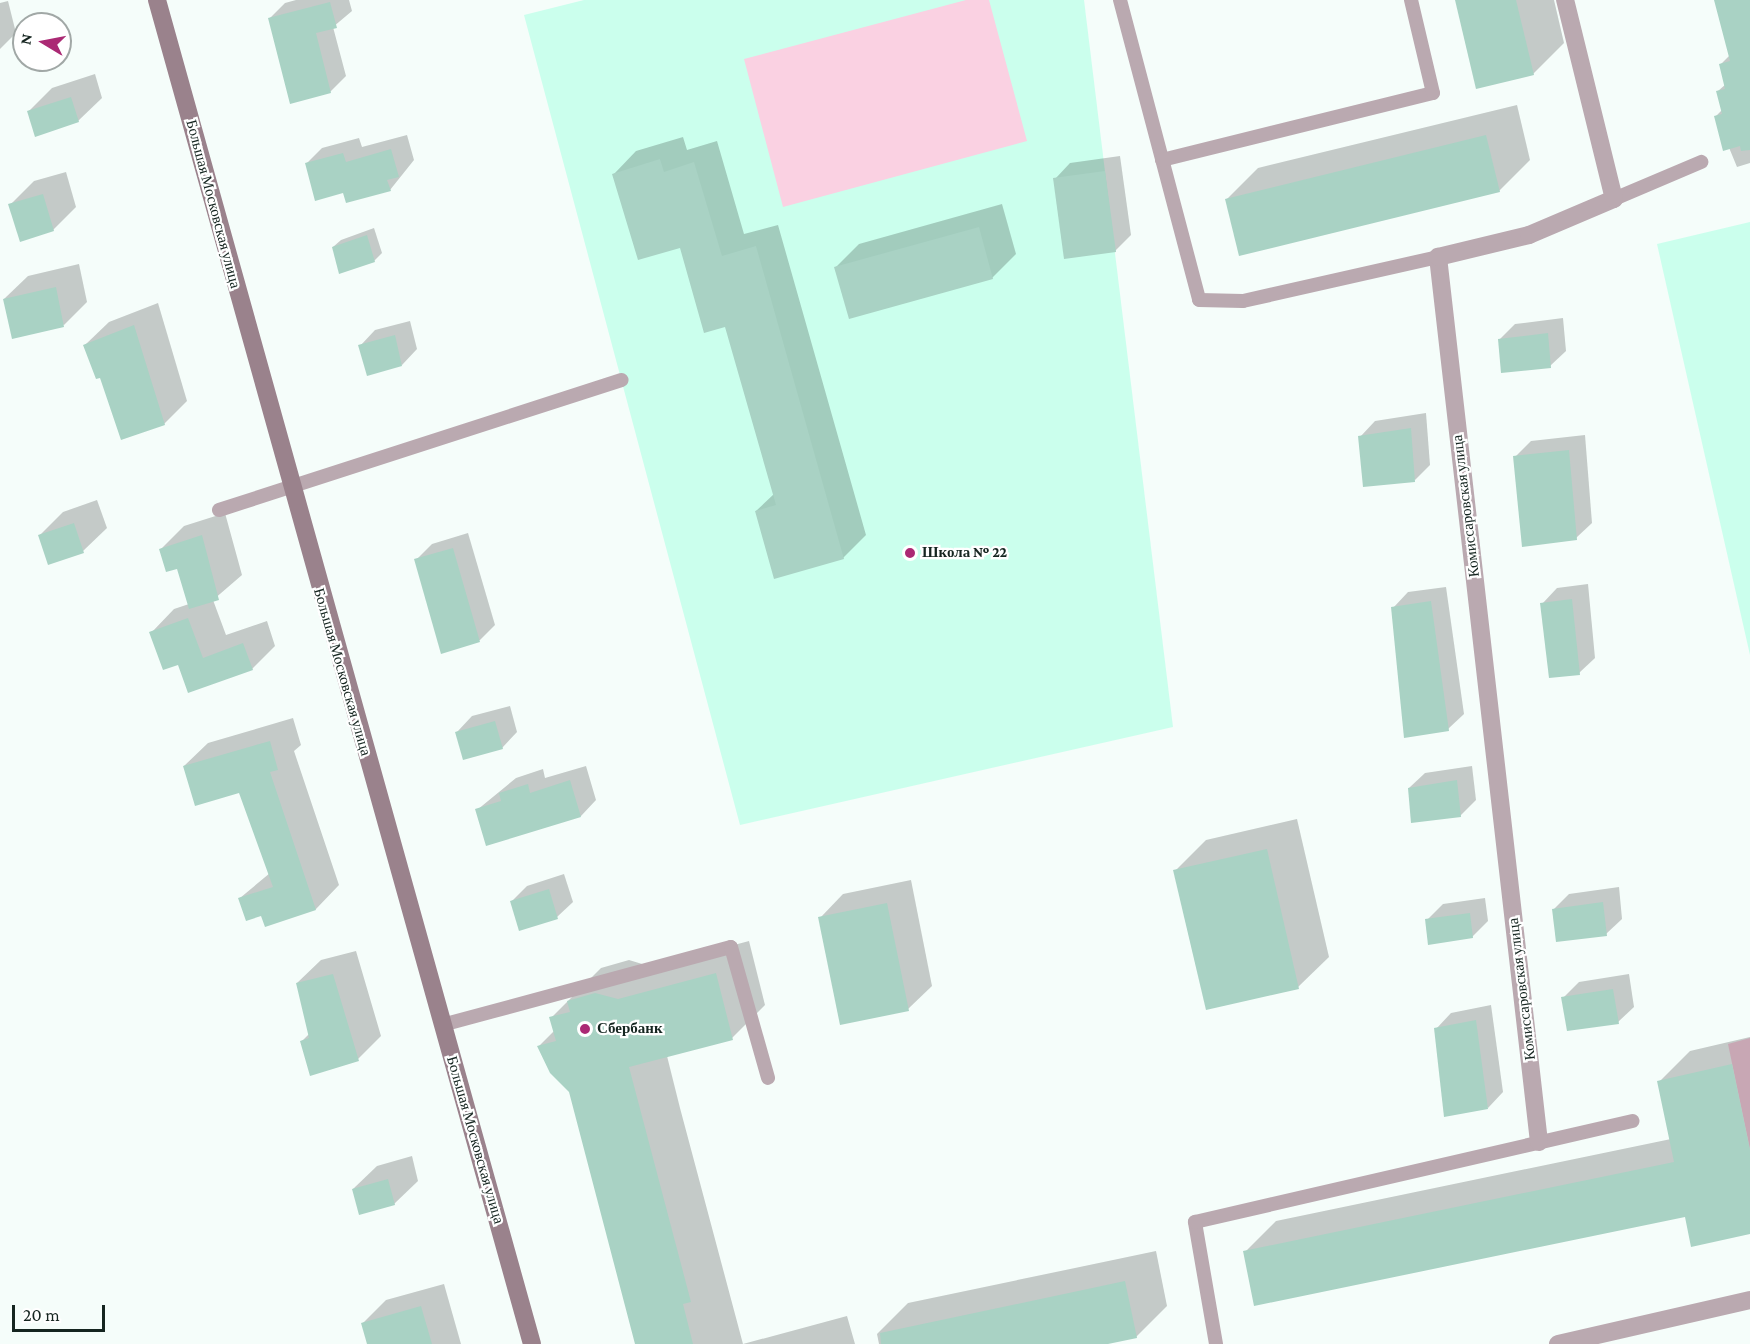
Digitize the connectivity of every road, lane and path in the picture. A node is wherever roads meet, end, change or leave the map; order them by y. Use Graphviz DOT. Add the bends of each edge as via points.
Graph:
graph roads {
  1 [pos="157,0"];
  2 [pos="1120,0"];
  3 [pos="1411,0"];
  4 [pos="1565,0"];
  5 [pos="1162,160"];
  6 [pos="1701,162"];
  7 [pos="1614,199"];
  8 [pos="1438,257"];
  9 [pos="622,380"];
  10 [pos="291,486"];
  11 [pos="219,510"];
  12 [pos="442,1025"];
  13 [pos="768,1078"];
  14 [pos="1633,1121"];
  15 [pos="1539,1142"];
  16 [pos="1750,1300"];
  17 [pos="532,1344"];
  18 [pos="1216,1344"];
  19 [pos="1557,1344"];
  1 -- 10 [label="main road, Большая Московская улица"];
  2 -- 5 [label="lane"];
  3 -- 5 [label="lane" via="1433,93"];
  4 -- 7 [label="street"];
  5 -- 8 [label="lane" via="1199,300 1243,301"];
  6 -- 7 [label="lane"];
  7 -- 8 [label="street" via="1529,235"];
  8 -- 15 [label="street, Комиссаровская улица"];
  9 -- 10 [label="lane"];
  10 -- 11 [label="lane"];
  10 -- 12 [label="main road, Большая Московская улица"];
  12 -- 13 [label="lane" via="731,947"];
  12 -- 17 [label="main road, Большая Московская улица"];
  14 -- 15 [label="lane"];
  15 -- 18 [label="lane" via="1195,1222"];
  16 -- 19 [label="street"];
}
